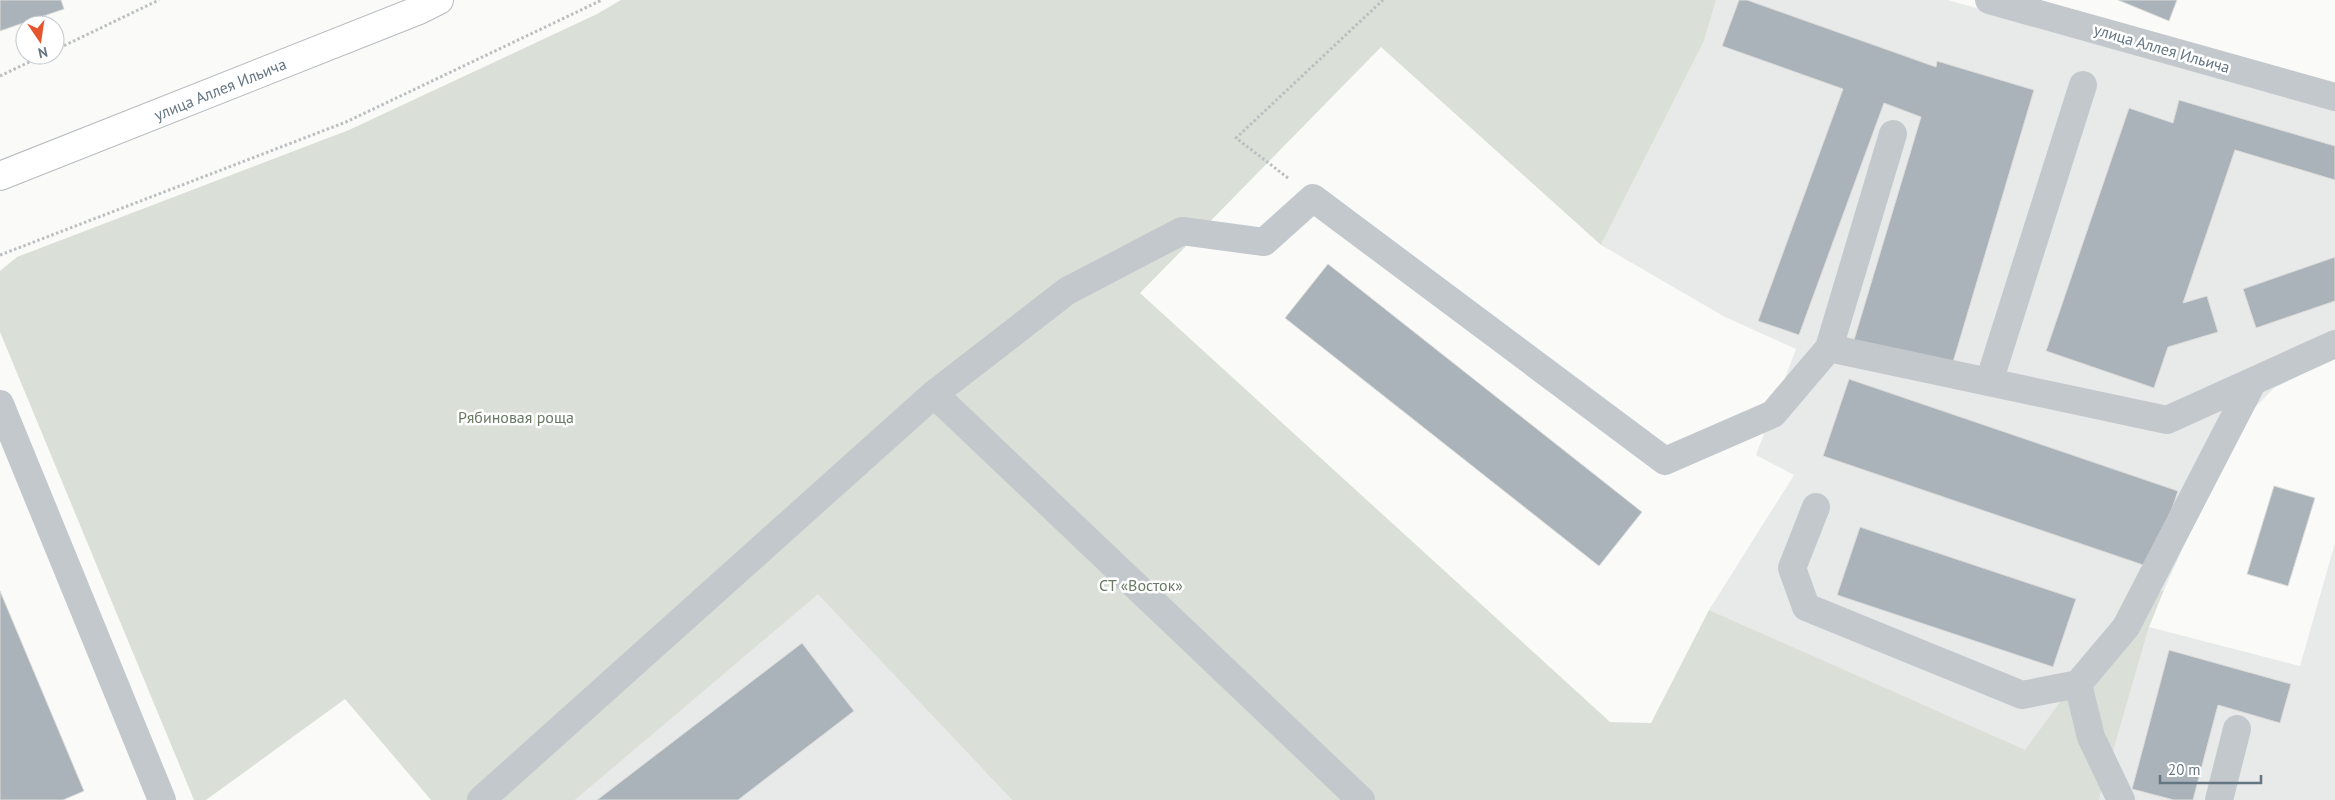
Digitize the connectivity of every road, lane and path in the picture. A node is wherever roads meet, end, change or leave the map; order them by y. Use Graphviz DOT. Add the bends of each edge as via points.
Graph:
graph roads {
  1 [pos="159,0"];
  2 [pos="439,0"];
  3 [pos="602,0"];
  4 [pos="1383,0"];
  5 [pos="1989,0"];
  6 [pos="65,45"];
  7 [pos="23,65"];
  8 [pos="0,76"];
  9 [pos="2083,85"];
  10 [pos="2335,96"];
  11 [pos="1893,134"];
  12 [pos="0,176"];
  13 [pos="1313,198"];
  14 [pos="0,255"];
  15 [pos="2335,344"];
  16 [pos="1829,348"];
  17 [pos="1989,382"];
  18 [pos="2252,383"];
  19 [pos="934,394"];
  20 [pos="0,404"];
  21 [pos="1816,507"];
  22 [pos="2078,684"];
  23 [pos="2237,729"];
  24 [pos="162,800"];
  25 [pos="481,800"];
  26 [pos="1362,800"];
  27 [pos="2121,800"];
  28 [pos="2219,800"];
  1 -- 6 [label="path"];
  2 -- 12 [label="main road, улица Аллея Ильича"];
  3 -- 14 [label="path" via="346,122"];
  4 -- 13 [label="path" via="1236,138"];
  5 -- 10 [label="street, улица Аллея Ильича"];
  7 -- 8 [label="path"];
  9 -- 17 [label="street"];
  11 -- 16 [label="street"];
  13 -- 16 [label="street" via="1665,461 1773,414"];
  13 -- 19 [label="street" via="1264,242 1182,231 1067,291"];
  15 -- 18 [label="street"];
  16 -- 17 [label="street"];
  17 -- 18 [label="street" via="2167,420"];
  18 -- 22 [label="street" via="2126,626"];
  19 -- 25 [label="street"];
  19 -- 26 [label="street"];
  20 -- 24 [label="street"];
  21 -- 22 [label="street" via="1792,568 1806,607 2022,695"];
  22 -- 27 [label="street" via="2091,737"];
  23 -- 28 [label="street"];
}
